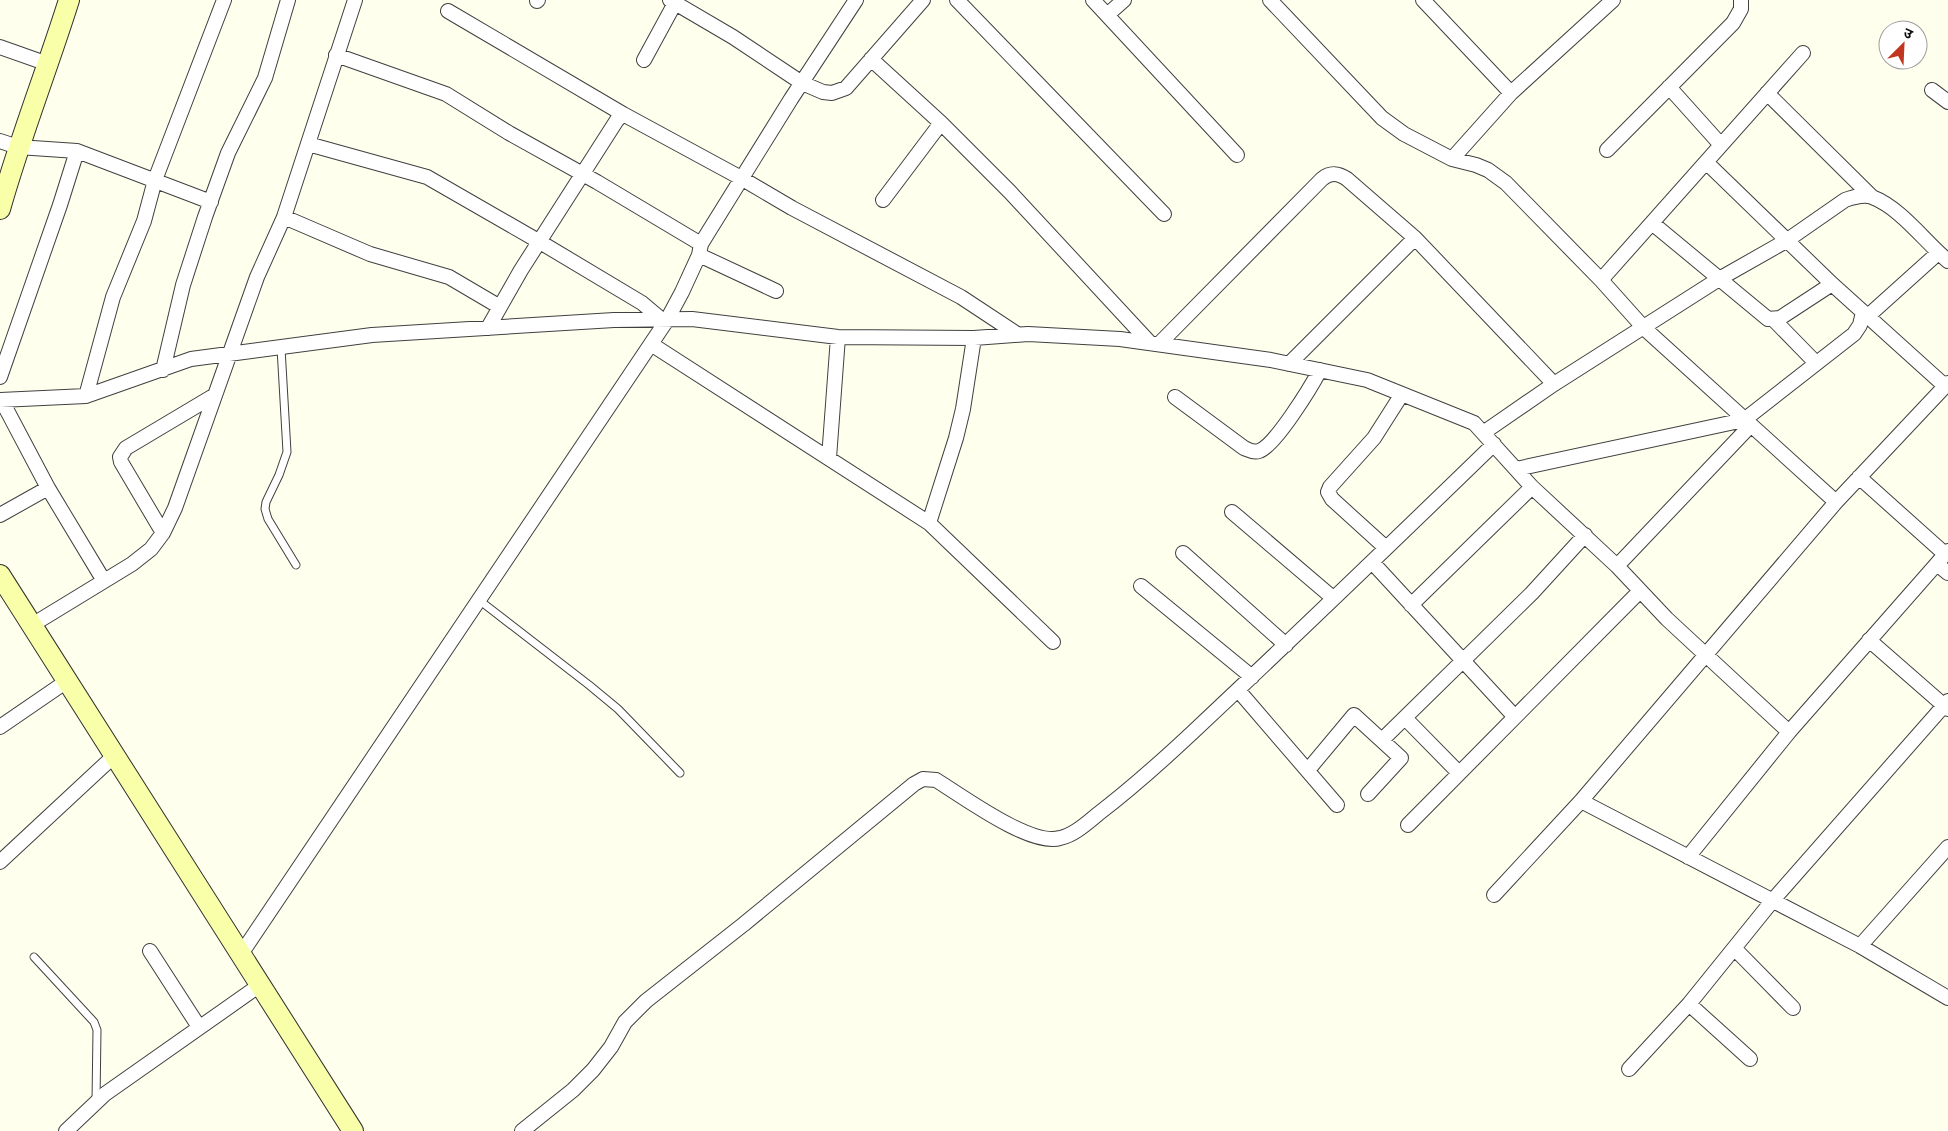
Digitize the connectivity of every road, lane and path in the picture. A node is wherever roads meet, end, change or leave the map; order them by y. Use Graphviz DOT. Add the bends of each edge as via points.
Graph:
graph roads {
  1 [pos="69,0"];
  2 [pos="224,0"];
  3 [pos="288,0"];
  4 [pos="355,0"];
  5 [pos="856,0"];
  6 [pos="923,0"];
  7 [pos="957,0"];
  8 [pos="1093,0"];
  9 [pos="1124,0"];
  10 [pos="1270,0"];
  11 [pos="1423,0"];
  12 [pos="1613,0"];
  13 [pos="1741,0"];
  14 [pos="673,1"];
  15 [pos="448,11"];
  16 [pos="1107,15"];
  17 [pos="0,47"];
  18 [pos="1803,53"];
  19 [pos="336,55"];
  20 [pos="644,60"];
  21 [pos="871,60"];
  22 [pos="48,64"];
  23 [pos="802,82"];
  24 [pos="1669,87"];
  25 [pos="1932,90"];
  26 [pos="1767,93"];
  27 [pos="1512,94"];
  28 [pos="1948,102"];
  29 [pos="623,114"];
  30 [pos="941,124"];
  31 [pos="9,144"];
  32 [pos="308,144"];
  33 [pos="1722,145"];
  34 [pos="1607,150"];
  35 [pos="77,152"];
  36 [pos="1237,155"];
  37 [pos="1452,159"];
  38 [pos="1706,162"];
  39 [pos="583,174"];
  40 [pos="741,178"];
  41 [pos="155,180"];
  42 [pos="1871,196"];
  43 [pos="883,200"];
  44 [pos="211,202"];
  45 [pos="0,208"];
  46 [pos="1164,214"];
  47 [pos="284,217"];
  48 [pos="1652,223"];
  49 [pos="1415,238"];
  50 [pos="1786,241"];
  51 [pos="540,242"];
  52 [pos="700,249"];
  53 [pos="1943,257"];
  54 [pos="1719,279"];
  55 [pos="1601,280"];
  56 [pos="1832,284"];
  57 [pos="776,292"];
  58 [pos="500,306"];
  59 [pos="1865,314"];
  60 [pos="664,320"];
  61 [pos="1774,320"];
  62 [pos="488,328"];
  63 [pos="1644,328"];
  64 [pos="1017,334"];
  65 [pos="838,337"];
  66 [pos="974,338"];
  67 [pos="650,344"];
  68 [pos="1154,344"];
  69 [pos="281,348"];
  70 [pos="230,354"];
  71 [pos="1816,363"];
  72 [pos="1289,364"];
  73 [pos="163,370"];
  74 [pos="1320,370"];
  75 [pos="0,377"];
  76 [pos="1554,384"];
  77 [pos="1947,384"];
  78 [pos="1402,394"];
  79 [pos="215,395"];
  80 [pos="86,396"];
  81 [pos="1175,397"];
  82 [pos="1,401"];
  83 [pos="1748,422"];
  84 [pos="1483,432"];
  85 [pos="1494,444"];
  86 [pos="829,458"];
  87 [pos="1516,469"];
  88 [pos="1859,477"];
  89 [pos="1532,486"];
  90 [pos="48,488"];
  91 [pos="1836,502"];
  92 [pos="1232,512"];
  93 [pos="0,515"];
  94 [pos="929,522"];
  95 [pos="163,533"];
  96 [pos="1585,535"];
  97 [pos="1386,548"];
  98 [pos="1183,553"];
  99 [pos="1943,556"];
  100 [pos="1372,562"];
  101 [pos="296,565"];
  102 [pos="1617,566"];
  103 [pos="1948,573"];
  104 [pos="0,575"];
  105 [pos="104,581"];
  106 [pos="1141,586"];
  107 [pos="1640,591"];
  108 [pos="1333,598"];
  109 [pos="479,600"];
  110 [pos="1411,605"];
  111 [pos="32,625"];
  112 [pos="1868,640"];
  113 [pos="1053,642"];
  114 [pos="1286,644"];
  115 [pos="1706,655"];
  116 [pos="1463,661"];
  117 [pos="1252,677"];
  118 [pos="67,680"];
  119 [pos="1238,690"];
  120 [pos="1947,706"];
  121 [pos="1515,716"];
  122 [pos="1405,718"];
  123 [pos="0,727"];
  124 [pos="1789,732"];
  125 [pos="1382,740"];
  126 [pos="115,755"];
  127 [pos="1308,770"];
  128 [pos="680,773"];
  129 [pos="1460,773"];
  130 [pos="1368,794"];
  131 [pos="1581,801"];
  132 [pos="1337,806"];
  133 [pos="1408,825"];
  134 [pos="1948,847"];
  135 [pos="1688,857"];
  136 [pos="0,862"];
  137 [pos="1494,895"];
  138 [pos="1773,900"];
  139 [pos="1860,946"];
  140 [pos="1735,949"];
  141 [pos="150,951"];
  142 [pos="241,954"];
  143 [pos="34,957"];
  144 [pos="260,985"];
  145 [pos="1947,996"];
  146 [pos="1689,1004"];
  147 [pos="1793,1008"];
  148 [pos="199,1027"];
  149 [pos="1750,1059"];
  150 [pos="1629,1069"];
  151 [pos="96,1102"];
  152 [pos="66,1131"];
  153 [pos="353,1131"];
  154 [pos="522,1131"];
  1 -- 22 [label="street"];
  2 -- 41 [label="street"];
  3 -- 44 [label="street" via="265,78 228,153"];
  4 -- 19 [label="street"];
  5 -- 23 [label="street"];
  6 -- 21 [label="street"];
  7 -- 46 [label="street"];
  8 -- 16 [label="street"];
  9 -- 16 [label="street"];
  10 -- 37 [label="street" via="1382,118 1404,134"];
  11 -- 27 [label="street"];
  12 -- 27 [label="street"];
  13 -- 24 [label="street" via="1741,9 1733,23"];
  14 -- 20 [label="street"];
  14 -- 23 [label="street"];
  15 -- 29 [label="street"];
  16 -- 36 [label="street"];
  17 -- 22 [label="street"];
  18 -- 26 [label="street"];
  19 -- 32 [label="street"];
  19 -- 39 [label="street" via="446,94"];
  21 -- 23 [label="street" via="839,92 823,92"];
  21 -- 30 [label="street"];
  22 -- 31 [label="street"];
  23 -- 40 [label="street"];
  24 -- 33 [label="street"];
  24 -- 34 [label="street"];
  25 -- 28 [label="street"];
  26 -- 33 [label="street"];
  26 -- 42 [label="street"];
  27 -- 37 [label="street"];
  29 -- 39 [label="street"];
  29 -- 40 [label="street"];
  30 -- 43 [label="street"];
  30 -- 68 [label="street"];
  31 -- 35 [label="street"];
  31 -- 45 [label="street"];
  32 -- 47 [label="street"];
  32 -- 51 [label="street" via="427,178"];
  33 -- 38 [label="street"];
  35 -- 41 [label="street"];
  35 -- 75 [label="street"];
  37 -- 55 [label="street" via="1488,170 1506,183"];
  38 -- 48 [label="street"];
  38 -- 50 [label="street"];
  39 -- 51 [label="street"];
  39 -- 52 [label="street"];
  40 -- 52 [label="street"];
  40 -- 64 [label="street" via="961,297"];
  41 -- 44 [label="street"];
  41 -- 80 [label="street" via="144,221 113,297"];
  42 -- 50 [label="street" via="1845,200"];
  42 -- 53 [label="street" via="1902,217"];
  44 -- 73 [label="street" via="183,285"];
  47 -- 58 [label="street" via="370,254 449,277"];
  47 -- 70 [label="street"];
  48 -- 54 [label="street"];
  48 -- 55 [label="street"];
  49 -- 68 [label="street" via="1348,179 1328,174"];
  49 -- 72 [label="street"];
  49 -- 76 [label="street"];
  50 -- 54 [label="street"];
  50 -- 56 [label="street"];
  51 -- 58 [label="street"];
  51 -- 60 [label="street" via="642,303"];
  52 -- 57 [label="street"];
  52 -- 60 [label="street" via="682,292"];
  53 -- 59 [label="street"];
  54 -- 61 [label="street" via="1762,315"];
  54 -- 63 [label="street"];
  55 -- 63 [label="street"];
  56 -- 59 [label="street"];
  56 -- 61 [label="street"];
  58 -- 62 [label="street"];
  59 -- 71 [label="street" via="1857,330"];
  59 -- 77 [label="street"];
  60 -- 62 [label="street"];
  60 -- 65 [label="street" via="692,319"];
  60 -- 67 [label="street"];
  61 -- 71 [label="street"];
  62 -- 69 [label="street" via="372,335"];
  63 -- 76 [label="street"];
  63 -- 83 [label="street"];
  64 -- 66 [label="street"];
  64 -- 68 [label="street" via="1120,339"];
  65 -- 66 [label="street"];
  65 -- 86 [label="street"];
  66 -- 94 [label="street" via="956,438"];
  67 -- 86 [label="street"];
  67 -- 109 [label="street"];
  68 -- 72 [label="street"];
  69 -- 70 [label="street"];
  69 -- 101 [label="lane" via="287,452 266,509 268,519"];
  70 -- 73 [label="street" via="191,359"];
  70 -- 79 [label="street"];
  71 -- 83 [label="street"];
  72 -- 74 [label="street"];
  73 -- 80 [label="street"];
  74 -- 78 [label="street" via="1367,380"];
  74 -- 81 [label="street" via="1296,409 1268,444 1258,451 1244,448"];
  76 -- 84 [label="street"];
  77 -- 88 [label="street"];
  78 -- 84 [label="street" via="1474,423"];
  78 -- 97 [label="street" via="1374,438 1328,492"];
  79 -- 95 [label="street"];
  79 -- 95 [label="street" via="126,448 120,457"];
  80 -- 82 [label="street"];
  82 -- 90 [label="street"];
  83 -- 87 [label="street"];
  83 -- 91 [label="street"];
  83 -- 102 [label="street"];
  84 -- 85 [label="street"];
  85 -- 87 [label="street"];
  85 -- 97 [label="street"];
  86 -- 94 [label="street"];
  87 -- 89 [label="street"];
  88 -- 91 [label="street"];
  88 -- 99 [label="street"];
  89 -- 96 [label="street"];
  89 -- 110 [label="street"];
  90 -- 93 [label="street"];
  90 -- 105 [label="street"];
  91 -- 115 [label="street"];
  92 -- 108 [label="street"];
  94 -- 113 [label="street"];
  95 -- 105 [label="street" via="151,549"];
  96 -- 102 [label="street"];
  96 -- 116 [label="street"];
  97 -- 100 [label="street"];
  98 -- 114 [label="street"];
  99 -- 103 [label="street"];
  99 -- 112 [label="street"];
  100 -- 108 [label="street"];
  100 -- 110 [label="street"];
  102 -- 107 [label="street"];
  104 -- 111 [label="street"];
  105 -- 111 [label="street"];
  106 -- 117 [label="street"];
  107 -- 115 [label="street"];
  107 -- 121 [label="street"];
  108 -- 114 [label="street"];
  109 -- 128 [label="lane" via="618,709"];
  109 -- 142 [label="street"];
  110 -- 116 [label="street"];
  111 -- 118 [label="street"];
  112 -- 120 [label="street"];
  112 -- 124 [label="street"];
  114 -- 117 [label="street"];
  115 -- 124 [label="street"];
  115 -- 131 [label="street"];
  116 -- 121 [label="street"];
  116 -- 122 [label="street"];
  117 -- 119 [label="street"];
  118 -- 123 [label="street"];
  118 -- 126 [label="street"];
  119 -- 127 [label="street"];
  119 -- 154 [label="street" via="1140,781 1079,829 1060,838 1033,836 1011,826 936,780 923,779 914,784 646,1002 626,1022 593,1070"];
  120 -- 138 [label="street"];
  121 -- 129 [label="street"];
  122 -- 125 [label="street"];
  122 -- 129 [label="street"];
  124 -- 135 [label="street"];
  125 -- 127 [label="street" via="1354,715"];
  125 -- 130 [label="street" via="1401,758"];
  126 -- 136 [label="street"];
  126 -- 142 [label="street"];
  127 -- 132 [label="street"];
  129 -- 133 [label="street"];
  131 -- 135 [label="street"];
  131 -- 137 [label="street"];
  134 -- 139 [label="street"];
  135 -- 138 [label="street"];
  138 -- 139 [label="street"];
  138 -- 140 [label="street"];
  139 -- 145 [label="street"];
  140 -- 146 [label="street"];
  140 -- 147 [label="street"];
  141 -- 148 [label="street"];
  142 -- 144 [label="street"];
  143 -- 151 [label="lane" via="94,1022 97,1030"];
  144 -- 148 [label="street"];
  144 -- 153 [label="street"];
  146 -- 149 [label="street"];
  146 -- 150 [label="street"];
  148 -- 151 [label="street"];
  151 -- 152 [label="street"];
}
